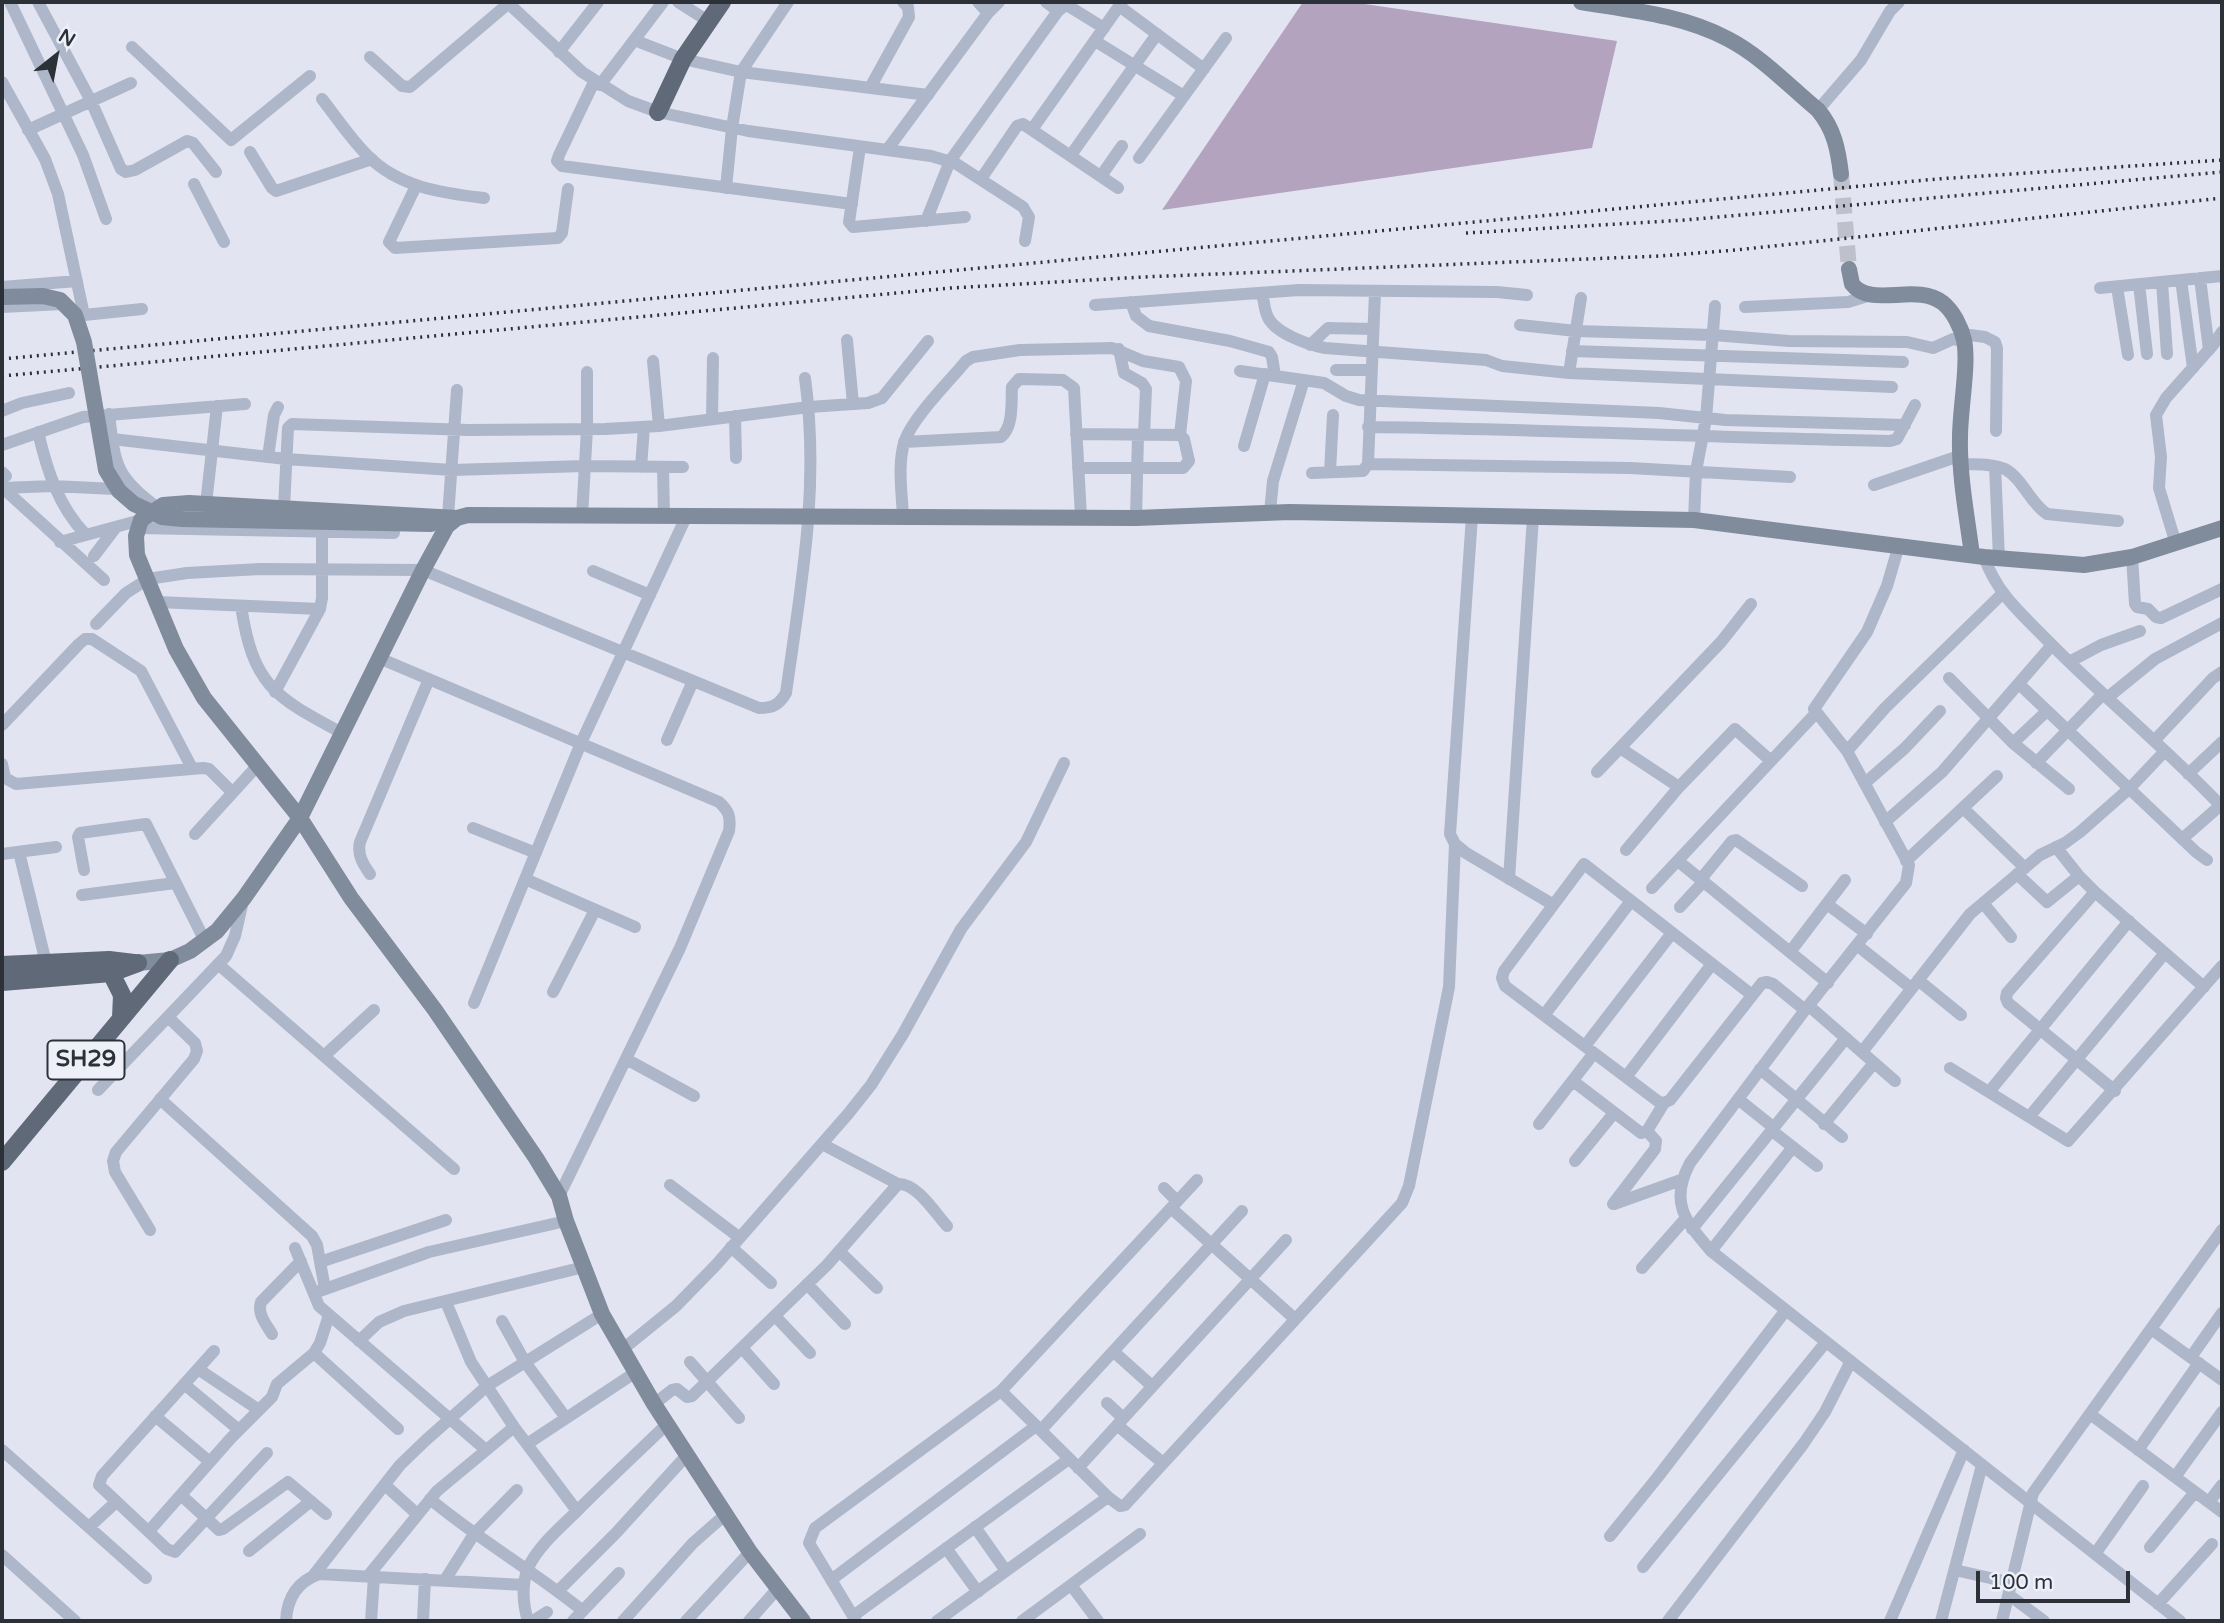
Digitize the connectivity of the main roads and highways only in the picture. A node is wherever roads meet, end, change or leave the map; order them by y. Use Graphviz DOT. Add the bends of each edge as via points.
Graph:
graph roads {
  1 [pos="723,2"];
  2 [pos="1581,2"];
  3 [pos="658,112"];
  4 [pos="1842,173"];
  5 [pos="1849,269"];
  6 [pos="2,297"];
  7 [pos="446,521"];
  8 [pos="2222,528"];
  9 [pos="1985,557"];
  10 [pos="300,818"];
  11 [pos="170,960"];
  12 [pos="138,963"];
  13 [pos="2,965"];
  14 [pos="48,970"];
  15 [pos="111,973"];
  16 [pos="2,982"];
  17 [pos="121,1018"];
  18 [pos="2,1161"];
  19 [pos="803,1621"];
  1 -- 3 [label="main road" via="683,59"];
  2 -- 4 [label="main road" via="1698,26 1743,48 1825,118 1837,144"];
  5 -- 9 [label="main road" via="1856,289 1871,295 1929,295 1951,311 1962,335 1960,460"];
  6 -- 7 [label="main road, bridge" via="60,300 75,316 84,342 106,470 134,504 162,517 182,519"];
  7 -- 9 [label="main road" via="483,514 1136,518 1270,512 1694,520"];
  7 -- 10 [label="main road"];
  7 -- 10 [label="main road" via="206,504 163,505 140,524 137,555 176,649 204,698"];
  8 -- 9 [label="main road" via="2132,557 2084,565"];
  10 -- 11 [label="main road" via="217,931"];
  10 -- 19 [label="main road" via="351,898 443,1021 536,1158 559,1196 603,1314 622,1349 750,1552"];
  11 -- 12 [label="main road"];
  11 -- 17 [label="main road, SH29"];
  12 -- 14 [label="main road" via="109,960"];
  12 -- 15 [label="main road"];
  13 -- 14 [label="main road"];
  14 -- 15 [label="main road"];
  14 -- 16 [label="main road"];
  15 -- 17 [label="main road" via="122,995"];
  17 -- 18 [label="main road, SH29"];
}
